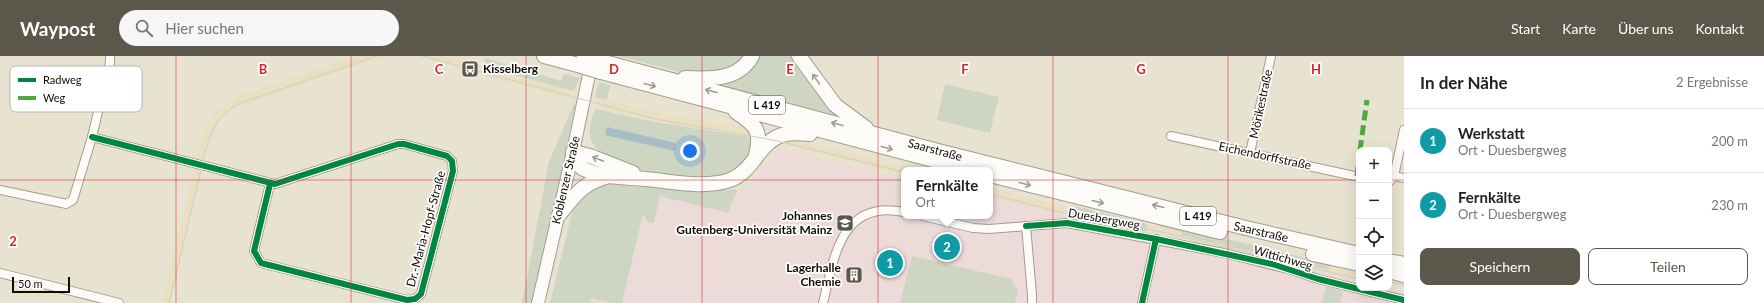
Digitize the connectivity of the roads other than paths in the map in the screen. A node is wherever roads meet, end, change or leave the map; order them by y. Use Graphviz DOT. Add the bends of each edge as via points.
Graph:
graph roads {
  1 [pos="110,56"];
  2 [pos="544,56"];
  3 [pos="752,56"];
  4 [pos="799,56"];
  5 [pos="1271,56"];
  6 [pos="581,61"];
  7 [pos="599,63"];
  8 [pos="109,66"];
  9 [pos="658,77"];
  10 [pos="728,106"];
  11 [pos="98,112"];
  12 [pos="1404,130"];
  13 [pos="875,134"];
  14 [pos="836,135"];
  15 [pos="1171,136"];
  16 [pos="92,137"];
  17 [pos="574,152"];
  18 [pos="1250,153"];
  19 [pos="755,159"];
  20 [pos="959,167"];
  21 [pos="1356,175"];
  22 [pos="611,176"];
  23 [pos="993,176"];
  24 [pos="1404,178"];
  25 [pos="647,179"];
  26 [pos="1392,179"];
  27 [pos="270,184"];
  28 [pos="0,190"];
  29 [pos="901,211"];
  30 [pos="559,215"];
  31 [pos="936,219"];
  32 [pos="1026,226"];
  33 [pos="1156,239"];
  34 [pos="1356,253"];
  35 [pos="1392,262"];
  36 [pos="1356,263"];
  37 [pos="1404,264"];
  38 [pos="1392,272"];
  39 [pos="0,273"];
  40 [pos="1404,275"];
  41 [pos="1404,300"];
  42 [pos="120,303"];
  43 [pos="538,303"];
  44 [pos="823,303"];
  45 [pos="1032,303"];
  46 [pos="1142,303"];
  1 -- 8 [label="street"];
  2 -- 6 [label="highway, Saarstraße / L 419"];
  3 -- 9 [label="highway" via="740,69 725,77"];
  13 -- 4 [label="highway, one-way" via="835,105"];
  5 -- 18 [label="street, Mörikestraße"];
  6 -- 7 [label="highway, Saarstraße / L 419, bridge"];
  7 -- 9 [label="highway, Saarstraße / L 419"];
  7 -- 10 [label="highway, Saarstraße / L 419, one-way"];
  7 -- 17 [label="main road, Koblenzer Straße"];
  13 -- 9 [label="highway, Saarstraße / L 419, one-way"];
  10 -- 14 [label="highway, Saarstraße / L 419"];
  10 -- 19 [label="highway" via="750,121 757,130 759,140"];
  11 -- 16 [label="street"];
  12 -- 26 [label="street"];
  34 -- 13 [label="highway, Saarstraße / L 419, one-way"];
  14 -- 19 [label="highway" via="781,135 768,144"];
  14 -- 20 [label="highway, Saarstraße / L 419, one-way"];
  15 -- 18 [label="street, Eichendorffstraße"];
  16 -- 27 [label="street, Dr.-Maria-Hopf-Straße"];
  16 -- 28 [label="street" via="75,196 69,203 62,204"];
  17 -- 22 [label="highway" via="584,170"];
  25 -- 17 [label="highway, one-way"];
  17 -- 30 [label="main road, Koblenzer Straße"];
  18 -- 21 [label="street, Eichendorffstraße"];
  19 -- 25 [label="highway" via="742,173 726,182 689,184"];
  22 -- 25 [label="highway"];
  22 -- 30 [label="highway" via="587,184"];
  23 -- 36 [label="highway, Saarstraße / L 419, one-way"];
  24 -- 26 [label="street"];
  27 -- 27 [label="street, Dr.-Maria-Hopf-Straße" via="278,184 398,144 450,158 453,171 421,294 415,299 407,300 261,263 254,251"];
  29 -- 44 [label="street" via="890,209 872,212 854,222 847,230 840,241"];
  30 -- 43 [label="main road, Koblenzer Straße"];
  31 -- 32 [label="street, Duesbergweg" via="973,228"];
  32 -- 33 [label="street, Duesbergweg" via="1067,222"];
  32 -- 45 [label="street"];
  33 -- 41 [label="street, Wittichweg" via="1272,264 1318,279"];
  33 -- 46 [label="street"];
  35 -- 37 [label="highway"];
  38 -- 40 [label="highway"];
  39 -- 42 [label="street"];
}
